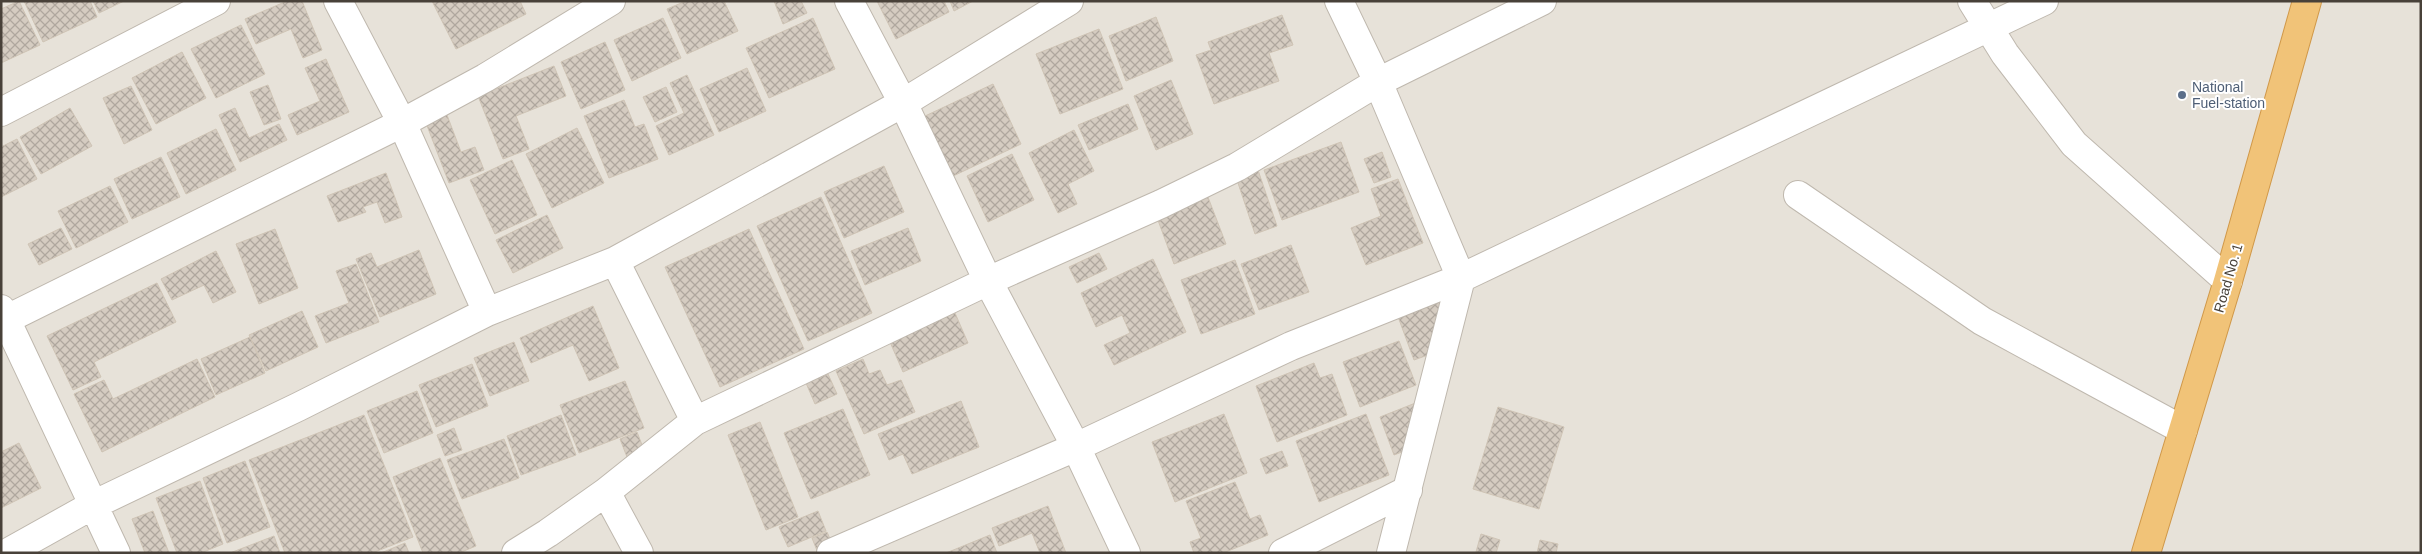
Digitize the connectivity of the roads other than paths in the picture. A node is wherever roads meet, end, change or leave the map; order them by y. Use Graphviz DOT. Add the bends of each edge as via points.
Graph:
graph roads {
  1 [pos="216,1"];
  2 [pos="338,1"];
  3 [pos="611,1"];
  4 [pos="849,1"];
  5 [pos="1069,1"];
  6 [pos="1340,1"];
  7 [pos="1542,1"];
  8 [pos="1972,1"];
  9 [pos="2044,1"];
  10 [pos="2307,1"];
  11 [pos="1988,26"];
  12 [pos="1378,82"];
  13 [pos="904,103"];
  14 [pos="1,112"];
  15 [pos="402,123"];
  16 [pos="1798,195"];
  17 [pos="615,261"];
  18 [pos="1461,278"];
  19 [pos="988,281"];
  20 [pos="2228,281"];
  21 [pos="487,312"];
  22 [pos="3,317"];
  23 [pos="694,422"];
  24 [pos="2183,430"];
  25 [pos="1076,447"];
  26 [pos="1408,490"];
  27 [pos="606,492"];
  28 [pos="93,505"];
  29 [pos="7,553"];
  30 [pos="116,553"];
  31 [pos="516,553"];
  32 [pos="639,553"];
  33 [pos="831,553"];
  34 [pos="1126,553"];
  35 [pos="1283,553"];
  36 [pos="1391,553"];
  37 [pos="2146,553"];
  1 -- 14 [label="street"];
  2 -- 15 [label="street"];
  3 -- 15 [label="street" via="485,78"];
  4 -- 13 [label="street"];
  5 -- 13 [label="street"];
  6 -- 12 [label="street"];
  7 -- 12 [label="street"];
  8 -- 11 [label="street"];
  9 -- 11 [label="street"];
  10 -- 20 [label="highway, Road No. 1"];
  11 -- 18 [label="street"];
  11 -- 20 [label="street" via="2005,54 2074,144"];
  12 -- 18 [label="street"];
  12 -- 19 [label="street" via="1237,166 1161,204"];
  13 -- 17 [label="street"];
  13 -- 19 [label="street"];
  15 -- 21 [label="street"];
  15 -- 22 [label="street"];
  16 -- 24 [label="street" via="1982,322"];
  17 -- 21 [label="street"];
  17 -- 23 [label="street"];
  18 -- 25 [label="street" via="1291,346"];
  18 -- 26 [label="street"];
  19 -- 23 [label="street"];
  19 -- 25 [label="street"];
  20 -- 24 [label="highway, Road No. 1"];
  21 -- 28 [label="street"];
  22 -- 28 [label="street"];
  23 -- 27 [label="street"];
  24 -- 37 [label="highway, Road No. 1"];
  25 -- 33 [label="street"];
  25 -- 34 [label="street"];
  26 -- 35 [label="street"];
  26 -- 36 [label="street"];
  27 -- 31 [label="street"];
  27 -- 32 [label="street"];
  28 -- 29 [label="street"];
  28 -- 30 [label="street"];
}
